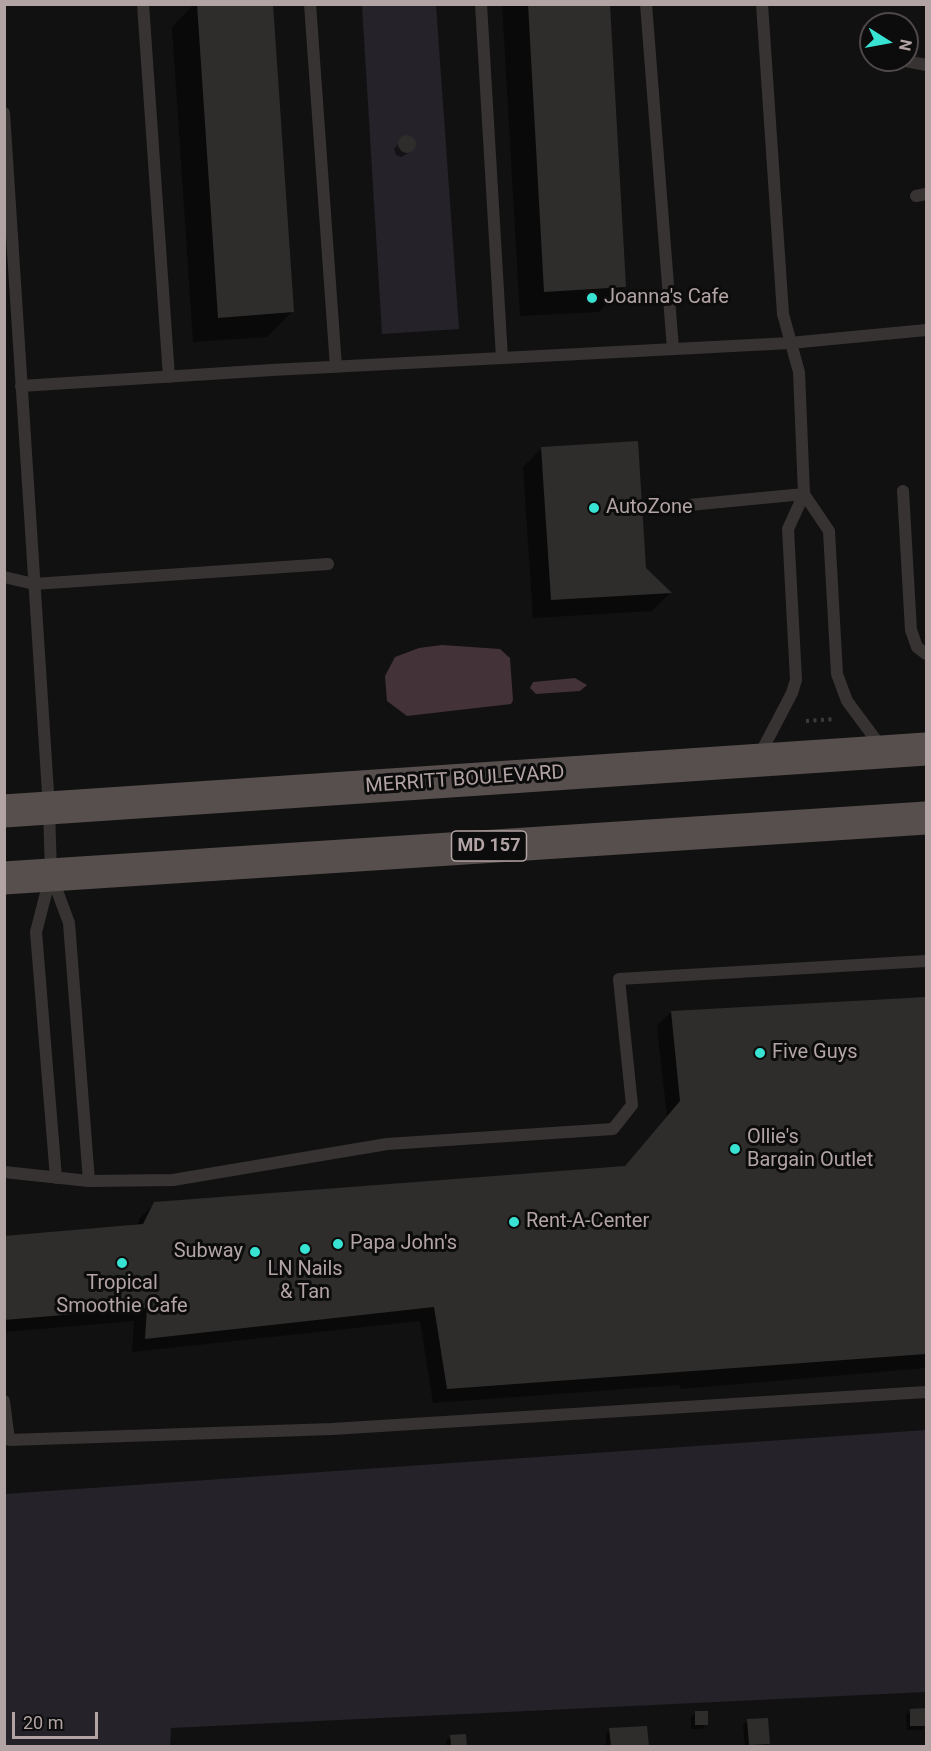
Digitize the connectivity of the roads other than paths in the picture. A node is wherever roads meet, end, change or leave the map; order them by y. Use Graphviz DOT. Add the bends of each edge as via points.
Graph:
graph roads {
  1 [pos="143,4"];
  2 [pos="310,4"];
  3 [pos="481,4"];
  4 [pos="646,4"];
  5 [pos="762,4"];
  6 [pos="4,113"];
  7 [pos="927,330"];
  8 [pos="790,343"];
  9 [pos="673,349"];
  10 [pos="502,358"];
  11 [pos="336,367"];
  12 [pos="169,376"];
  13 [pos="21,386"];
  14 [pos="903,491"];
  15 [pos="804,494"];
  16 [pos="689,505"];
  17 [pos="328,564"];
  18 [pos="4,577"];
  19 [pos="34,584"];
  20 [pos="927,654"];
  21 [pos="927,749"];
  22 [pos="885,752"];
  23 [pos="758,760"];
  24 [pos="48,808"];
  25 [pos="4,811"];
  26 [pos="927,818"];
  27 [pos="51,874"];
  28 [pos="4,878"];
  29 [pos="927,961"];
  30 [pos="4,1172"];
  31 [pos="56,1178"];
  32 [pos="89,1181"];
  33 [pos="927,1392"];
  34 [pos="4,1401"];
  1 -- 12 [label="lane"];
  2 -- 11 [label="lane"];
  3 -- 10 [label="lane"];
  4 -- 9 [label="lane"];
  5 -- 8 [label="lane" via="783,314"];
  6 -- 13 [label="lane"];
  7 -- 8 [label="lane"];
  8 -- 9 [label="lane"];
  8 -- 15 [label="lane" via="799,372"];
  9 -- 10 [label="lane"];
  10 -- 11 [label="lane"];
  11 -- 12 [label="lane"];
  12 -- 13 [label="lane"];
  13 -- 19 [label="lane"];
  14 -- 20 [label="lane" via="911,630 917,647"];
  15 -- 16 [label="lane"];
  15 -- 22 [label="lane" via="829,531 837,674 847,701"];
  15 -- 23 [label="lane" via="788,529 796,680"];
  17 -- 19 [label="lane"];
  18 -- 19 [label="lane"];
  19 -- 24 [label="lane"];
  21 -- 22 [label="main road, MERRITT BOULEVARD"];
  22 -- 23 [label="main road, MERRITT BOULEVARD"];
  23 -- 24 [label="main road, MERRITT BOULEVARD"];
  24 -- 25 [label="main road, MERRITT BOULEVARD"];
  24 -- 27 [label="lane"];
  26 -- 27 [label="main road, MD 157"];
  27 -- 28 [label="main road, MD 157"];
  27 -- 31 [label="lane" via="36,932"];
  27 -- 32 [label="lane" via="69,923"];
  29 -- 32 [label="lane" via="619,979 632,1105 613,1129 387,1144 173,1180"];
  30 -- 31 [label="lane"];
  31 -- 32 [label="lane"];
  33 -- 34 [label="lane" via="332,1429 9,1440"];
}
